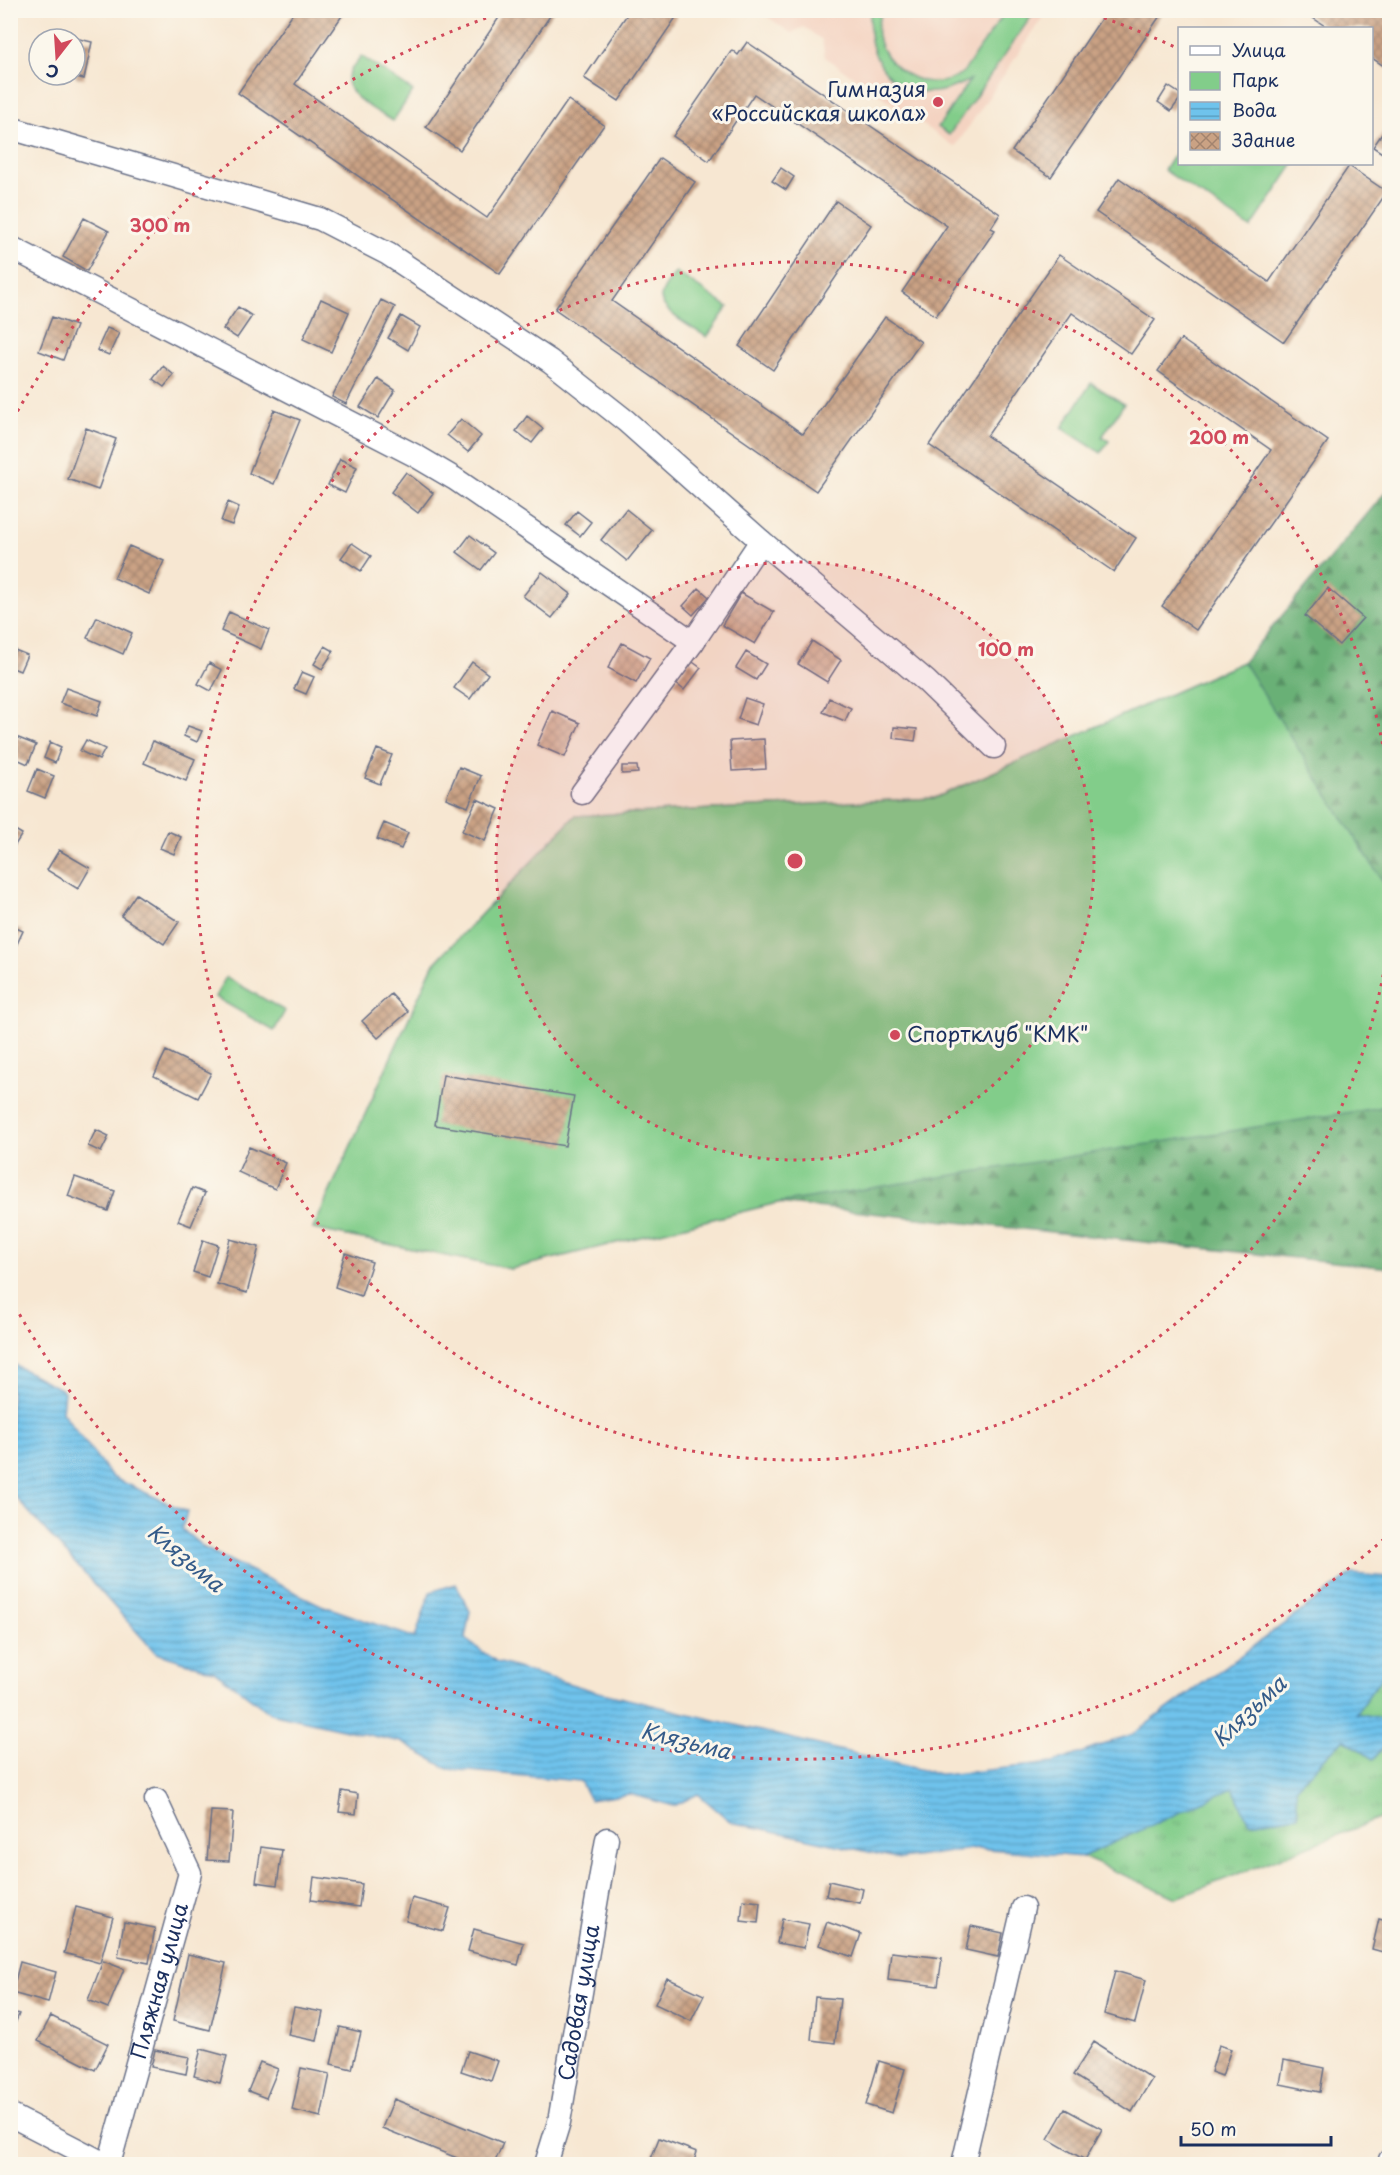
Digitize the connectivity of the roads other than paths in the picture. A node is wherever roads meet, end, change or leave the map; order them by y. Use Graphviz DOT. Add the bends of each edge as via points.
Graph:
graph roads {
  1 [pos="10,128"];
  2 [pos="10,247"];
  3 [pos="761,541"];
  4 [pos="693,642"];
  5 [pos="993,747"];
  6 [pos="582,793"];
  7 [pos="156,1800"];
  8 [pos="607,1839"];
  9 [pos="1023,1908"];
  10 [pos="10,2115"];
  11 [pos="107,2164"];
  12 [pos="546,2164"];
  13 [pos="963,2164"];
  1 -- 3 [label="street" via="320,219 388,254 550,361 626,421"];
  2 -- 4 [label="street" via="416,456"];
  3 -- 4 [label="street"];
  3 -- 5 [label="street" via="926,681"];
  4 -- 6 [label="street"];
  7 -- 11 [label="street, Пляжная улица" via="190,1873"];
  8 -- 12 [label="street, Садовая улица" via="559,2122"];
  9 -- 13 [label="street"];
  10 -- 11 [label="street"];
}
